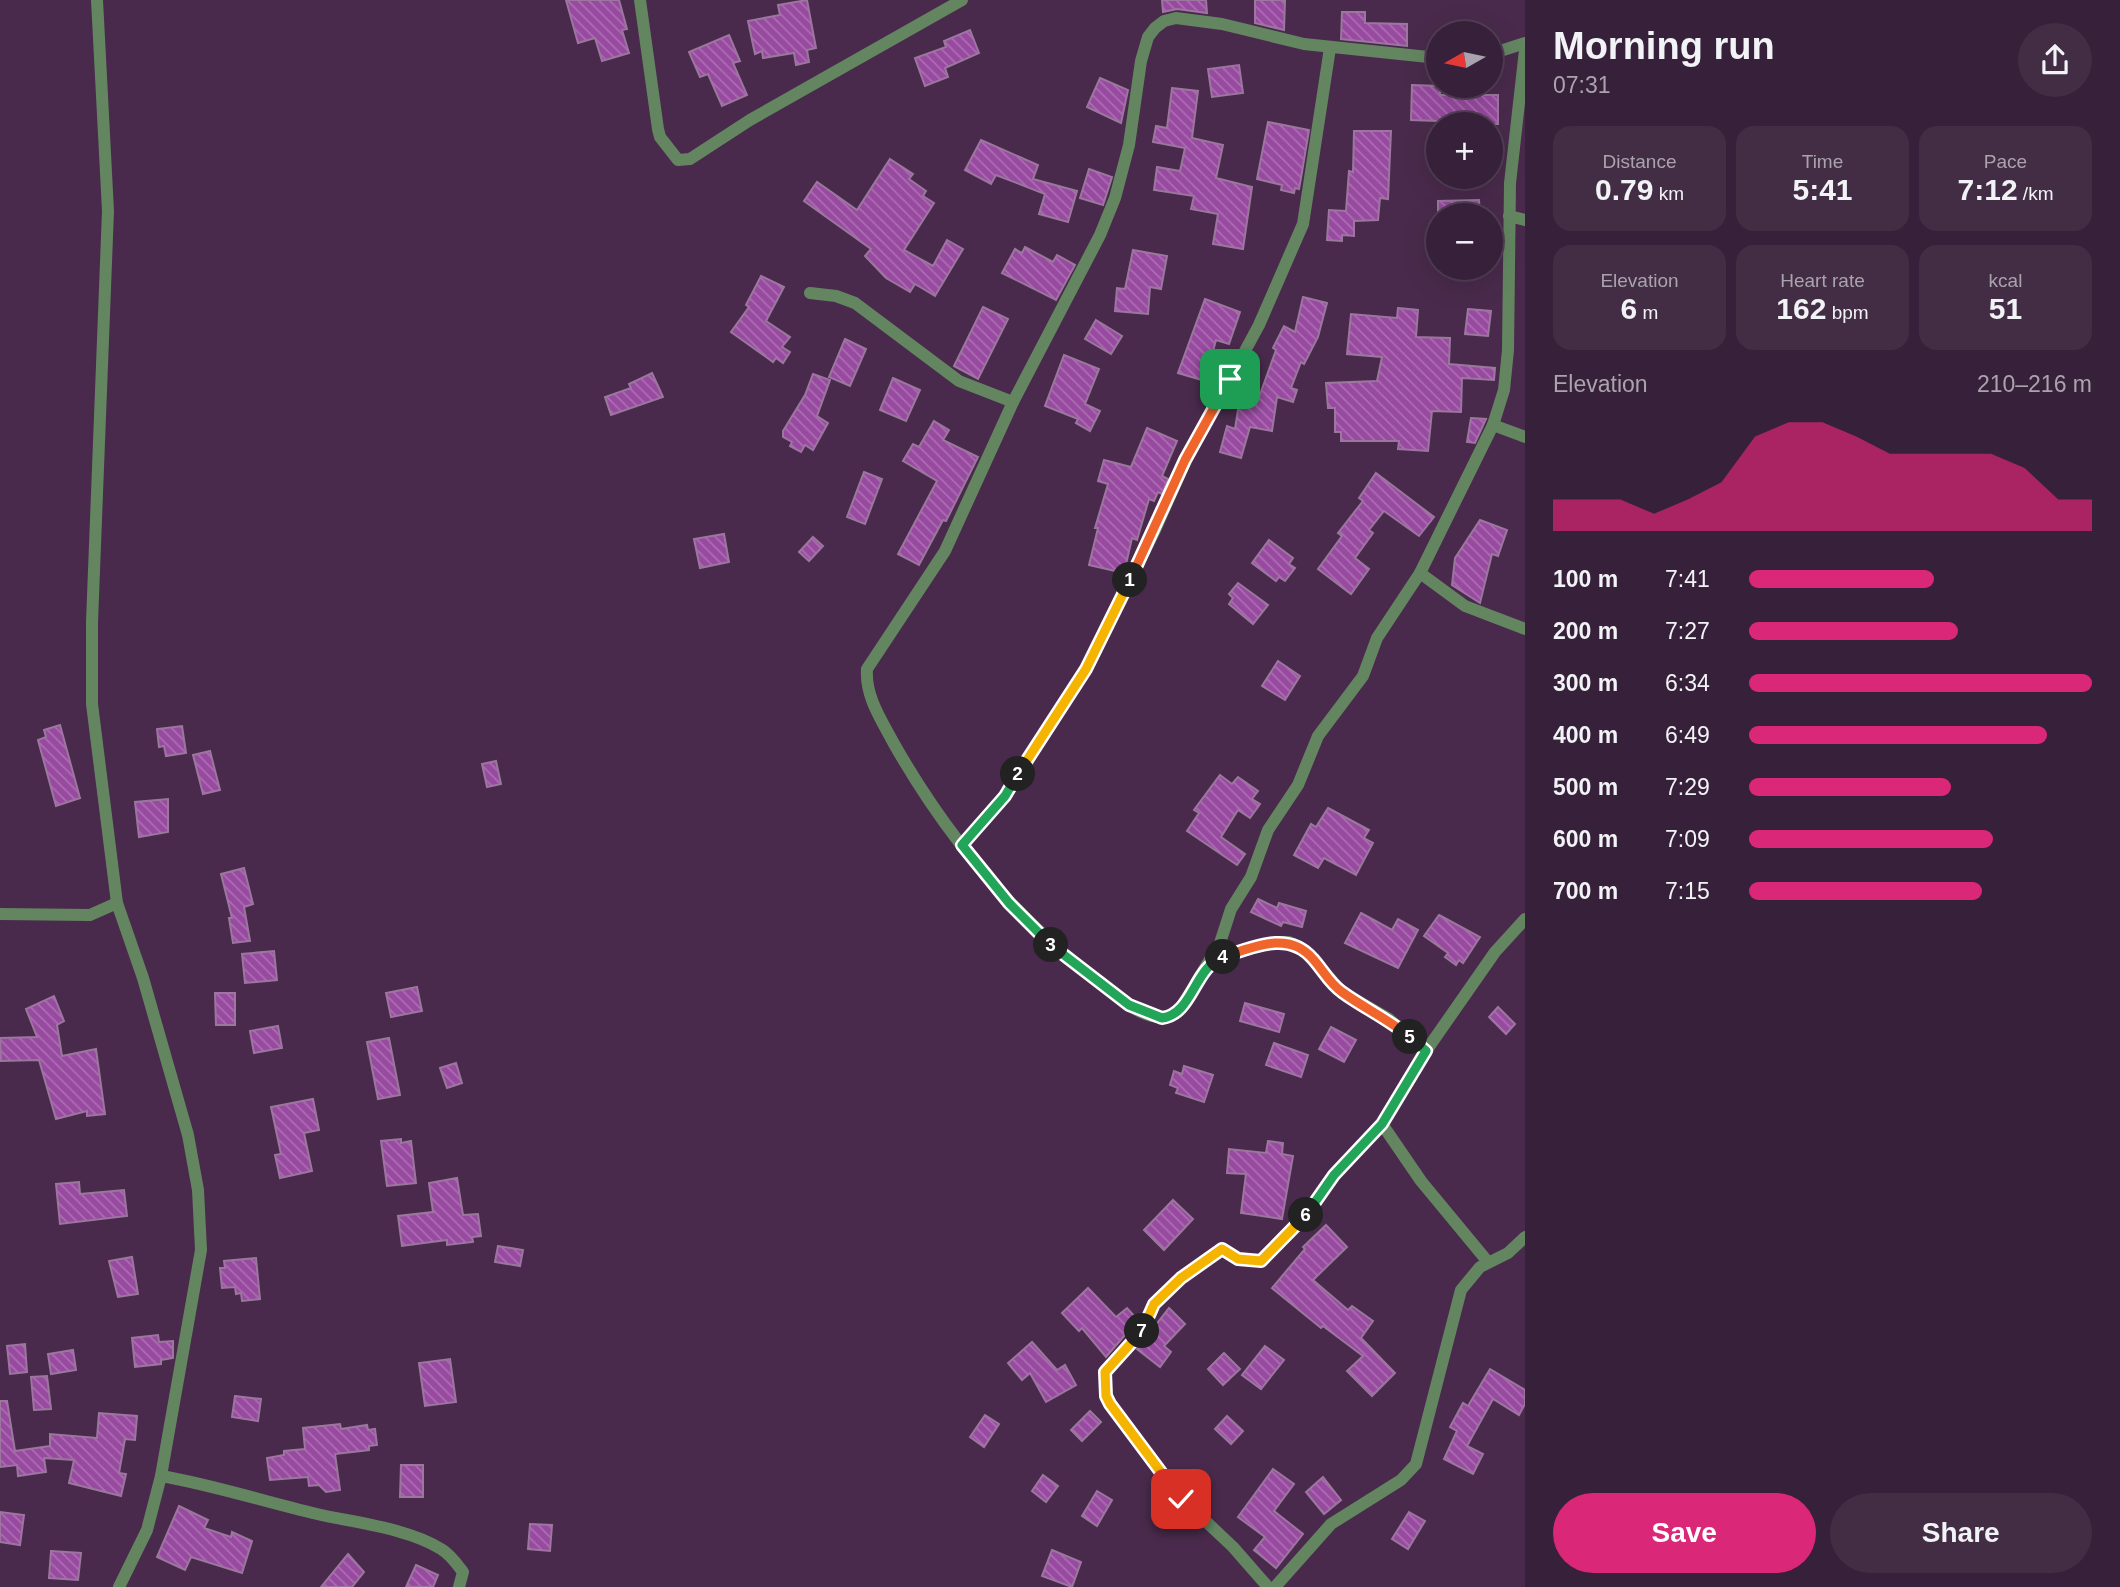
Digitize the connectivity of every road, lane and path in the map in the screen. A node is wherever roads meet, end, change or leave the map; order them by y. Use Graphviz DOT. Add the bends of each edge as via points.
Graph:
graph roads {
  1 [pos="97,0"];
  2 [pos="640,0"];
  3 [pos="962,0"];
  4 [pos="1525,43"];
  5 [pos="1330,48"];
  6 [pos="1503,50"];
  7 [pos="1525,50"];
  8 [pos="1426,57"];
  9 [pos="1509,216"];
  10 [pos="1525,219"];
  11 [pos="810,293"];
  12 [pos="1013,402"];
  13 [pos="1493,425"];
  14 [pos="1525,437"];
  15 [pos="1420,573"];
  16 [pos="1525,629"];
  17 [pos="962,845"];
  18 [pos="117,903"];
  19 [pos="0,914"];
  20 [pos="1525,919"];
  21 [pos="1211,961"];
  22 [pos="1426,1051"];
  23 [pos="1382,1124"];
  24 [pos="1525,1237"];
  25 [pos="1488,1262"];
  26 [pos="161,1476"];
  27 [pos="119,1587"];
  28 [pos="459,1587"];
  29 [pos="1268,1587"];
  30 [pos="1275,1587"];
  1 -- 18 [label="street" via="107,223 92,704"];
  2 -- 3 [label="street" via="658,129 678,160 691,159 750,120"];
  4 -- 6 [label="street"];
  5 -- 8 [label="street"];
  5 -- 12 [label="street" via="1176,18 1155,28 1141,61 1129,145 1115,198"];
  5 -- 17 [label="street" via="1303,224 1259,325 1185,460 1086,669 1005,796"];
  7 -- 9 [label="street"];
  9 -- 10 [label="street"];
  9 -- 13 [label="street" via="1508,350 1504,390"];
  11 -- 12 [label="street" via="855,303 959,381"];
  12 -- 17 [label="street" via="945,551 867,669 875,710 931,804"];
  13 -- 14 [label="street"];
  13 -- 15 [label="street"];
  15 -- 16 [label="street" via="1465,606"];
  15 -- 21 [label="street" via="1377,638 1363,676 1318,736 1298,785 1268,830"];
  17 -- 21 [label="street" via="1051,945 1129,1005 1152,1016 1170,1017 1178,1012"];
  18 -- 19 [label="street" via="90,915"];
  18 -- 26 [label="street" via="188,1135 201,1223 201,1250"];
  20 -- 22 [label="street" via="1495,952"];
  21 -- 22 [label="street" via="1269,943 1289,942 1305,950 1342,992 1389,1019"];
  22 -- 23 [label="street"];
  23 -- 25 [label="street"];
  23 -- 29 [label="street" via="1265,1258 1253,1262 1238,1259 1222,1249 1181,1278 1154,1304 1144,1328 1105,1372 1110,1404 1173,1489"];
  24 -- 25 [label="street" via="1508,1253"];
  25 -- 30 [label="street" via="1471,1275 1455,1304 1416,1464 1401,1480 1331,1524"];
  26 -- 27 [label="street" via="147,1530"];
  26 -- 28 [label="street" via="407,1536 441,1549 455,1561 463,1572"];
}
